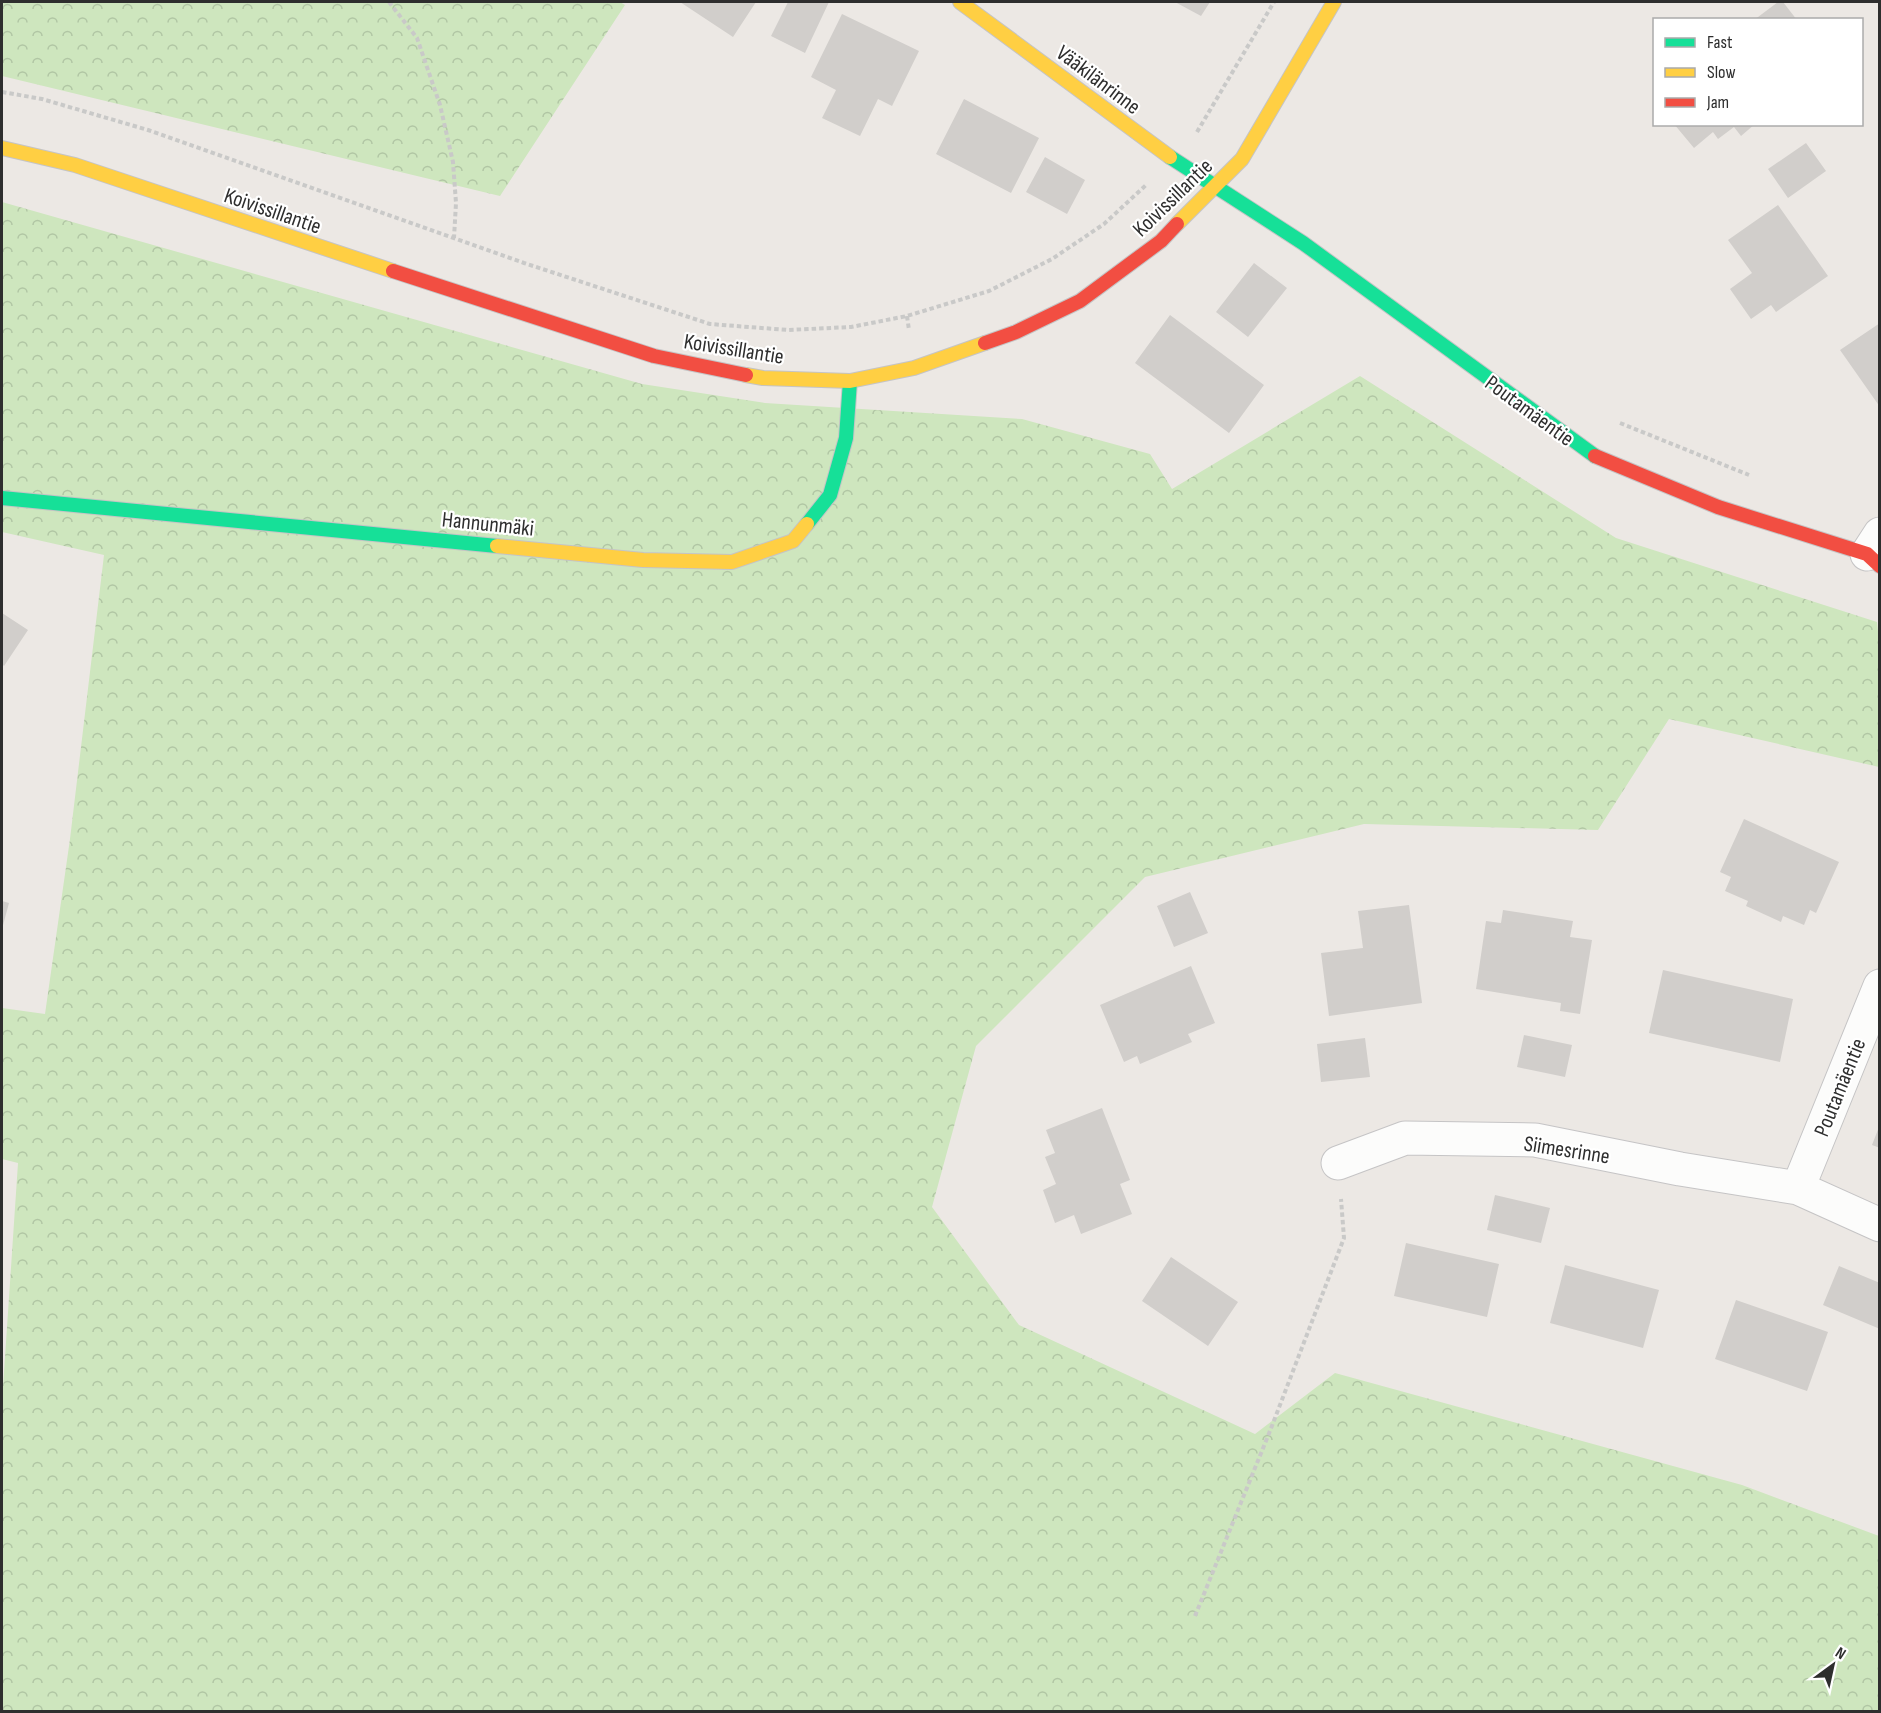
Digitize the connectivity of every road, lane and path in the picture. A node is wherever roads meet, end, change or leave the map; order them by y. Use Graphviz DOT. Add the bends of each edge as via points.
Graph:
graph roads {
  1 [pos="389,2"];
  2 [pos="960,2"];
  3 [pos="1274,2"];
  4 [pos="1334,2"];
  5 [pos="2,92"];
  6 [pos="1188,124"];
  7 [pos="1198,131"];
  8 [pos="2,148"];
  9 [pos="1242,159"];
  10 [pos="1173,160"];
  11 [pos="1215,186"];
  12 [pos="454,238"];
  13 [pos="850,381"];
  14 [pos="1614,420"];
  15 [pos="1758,478"];
  16 [pos="2,498"];
  17 [pos="1875,552"];
  18 [pos="1880,986"];
  19 [pos="1338,1163"];
  20 [pos="1798,1188"];
  21 [pos="1880,1225"];
  22 [pos="1195,1616"];
  1 -- 12 [label="path" via="417,38 440,105 453,162"];
  2 -- 10 [label="street, Vääkilänrinne"];
  3 -- 7 [label="path"];
  4 -- 9 [label="street, Koivissillantie"];
  5 -- 12 [label="path" via="42,99 148,130"];
  6 -- 7 [label="path"];
  7 -- 9 [label="path"];
  7 -- 10 [label="path"];
  8 -- 13 [label="street, Koivissillantie" via="75,165 654,356 763,378"];
  9 -- 11 [label="street, Koivissillantie"];
  10 -- 11 [label="street, Vääkilänrinne"];
  10 -- 12 [label="path" via="1104,224 1041,265 989,291 907,316 851,327 788,330 710,324"];
  11 -- 13 [label="street, Koivissillantie" via="1161,241 1080,301 1016,332 926,364"];
  11 -- 17 [label="street, Poutamäentie" via="1303,243 1590,454 1718,507"];
  13 -- 16 [label="street, Hannunmäki" via="846,438 830,495 793,541 732,562 643,560"];
  14 -- 15 [label="path"];
  18 -- 20 [label="street, Poutamäentie"];
  19 -- 20 [label="street, Siimesrinne" via="1405,1138 1535,1140"];
  19 -- 22 [label="path" via="1344,1238"];
  20 -- 21 [label="street, Siimesrinne"];
}
